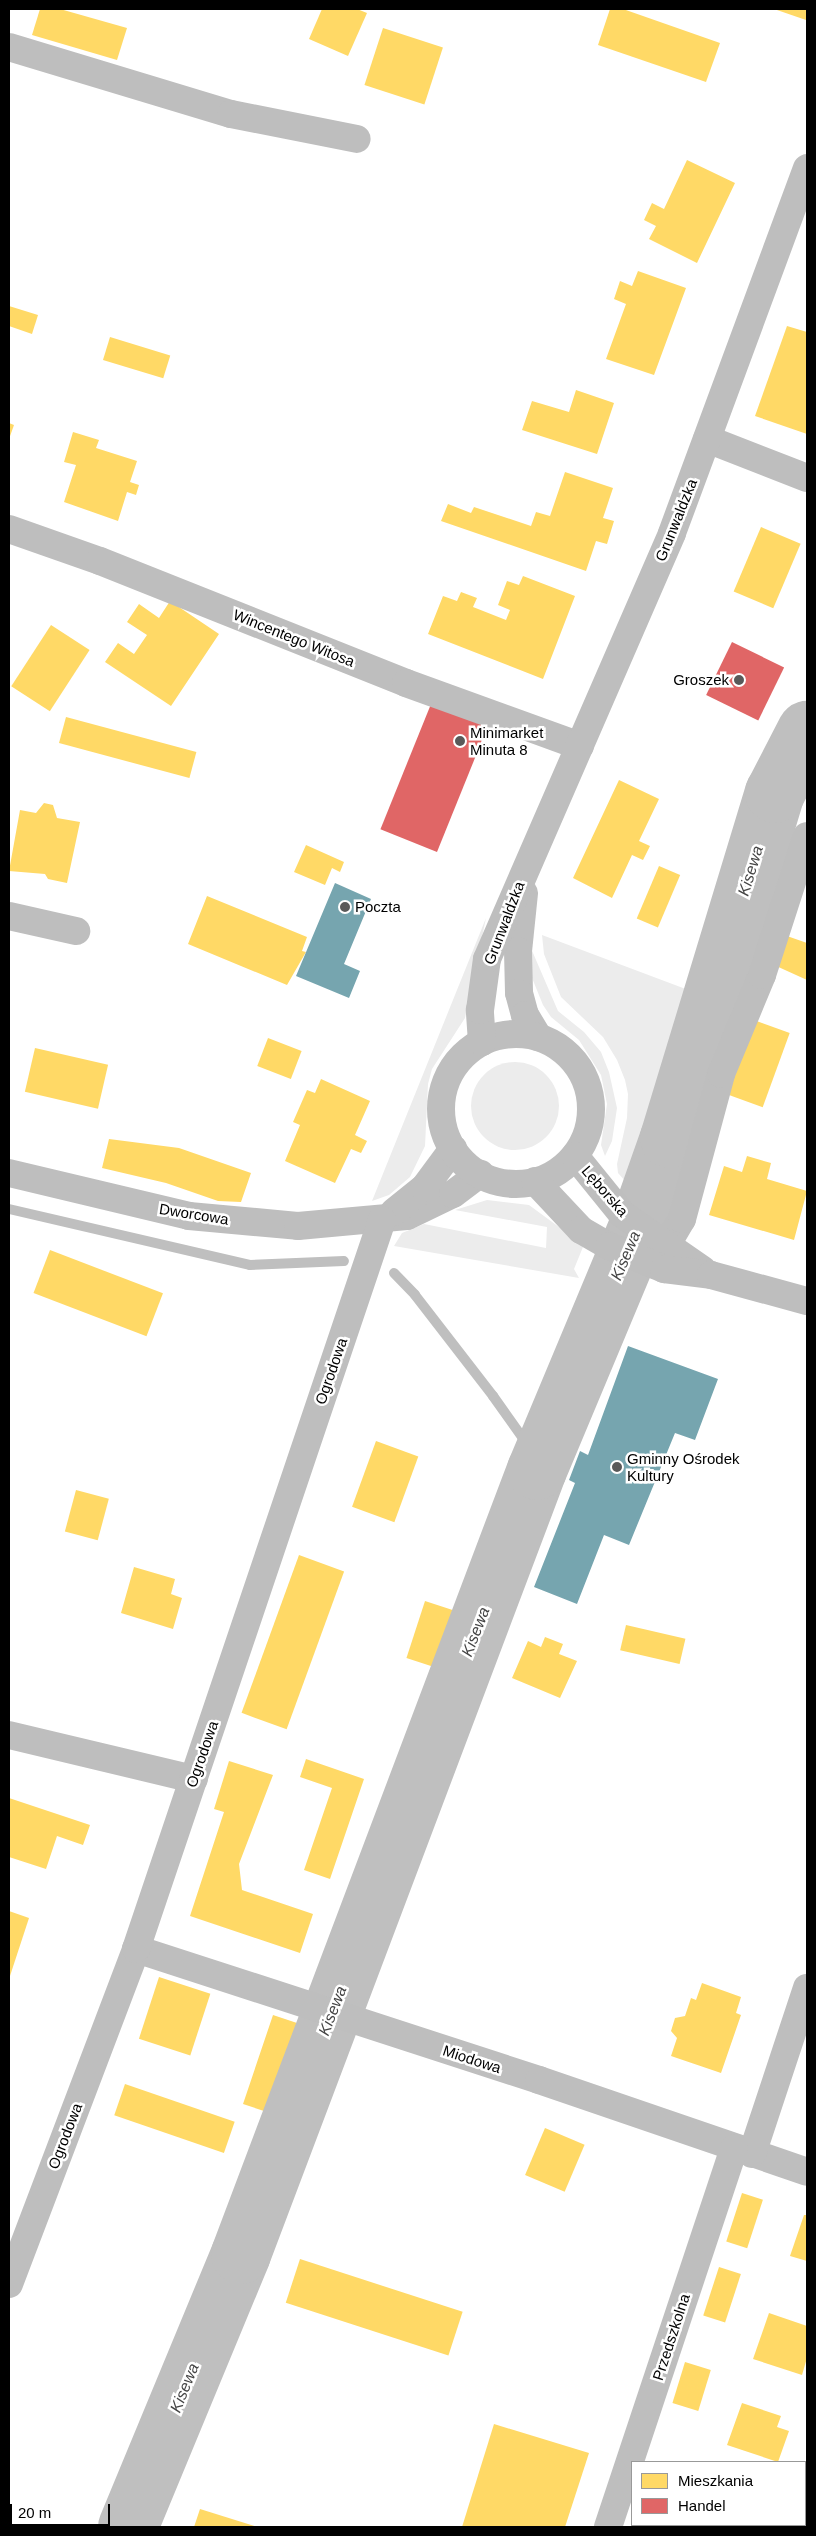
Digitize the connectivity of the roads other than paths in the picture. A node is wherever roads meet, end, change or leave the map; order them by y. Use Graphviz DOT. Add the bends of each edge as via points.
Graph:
graph roads {
  1 [pos="9,47"];
  2 [pos="357,139"];
  3 [pos="807,168"];
  4 [pos="707,439"];
  5 [pos="807,478"];
  6 [pos="9,529"];
  7 [pos="580,746"];
  8 [pos="807,836"];
  9 [pos="528,864"];
  10 [pos="9,916"];
  11 [pos="76,931"];
  12 [pos="538,1037"];
  13 [pos="482,1042"];
  14 [pos="453,1149"];
  15 [pos="575,1156"];
  16 [pos="9,1174"];
  17 [pos="480,1174"];
  18 [pos="535,1181"];
  19 [pos="382,1220"];
  20 [pos="661,1256"];
  21 [pos="807,1301"];
  22 [pos="9,1735"];
  23 [pos="194,1779"];
  24 [pos="136,1949"];
  25 [pos="807,1988"];
  26 [pos="743,2151"];
  27 [pos="807,2172"];
  28 [pos="9,2284"];
  29 [pos="632,2461"];
  30 [pos="631,2463"];
  31 [pos="608,2527"];
  1 -- 2 [label="street" via="232,114"];
  3 -- 4 [label="street, Grunwaldzka"];
  4 -- 5 [label="street"];
  4 -- 7 [label="street, Grunwaldzka" via="672,533"];
  6 -- 7 [label="street, Wincentego Witosa" via="406,683"];
  7 -- 9 [label="street, Grunwaldzka"];
  8 -- 20 [label="street" via="762,976 721,1074 682,1219"];
  9 -- 12 [label="street, Grunwaldzka" via="518,951 519,993 525,1015"];
  9 -- 13 [label="street, Grunwaldzka" via="487,959 480,1010"];
  10 -- 11 [label="street"];
  12 -- 13 [label="street" via="521,1033"];
  12 -- 15 [label="street" via="564,1050 580,1068 590,1090 590,1121"];
  13 -- 14 [label="street" via="458,1061 446,1081 441,1104 443,1128"];
  14 -- 17 [label="street" via="468,1167"];
  14 -- 19 [label="street" via="424,1188"];
  15 -- 18 [label="street" via="557,1172"];
  15 -- 20 [label="street, Lęborska"];
  16 -- 19 [label="street, Dworcowa" via="189,1216 298,1226"];
  17 -- 18 [label="street" via="512,1184"];
  17 -- 19 [label="street, Dworcowa" via="427,1209"];
  18 -- 20 [label="street, Lęborska" via="581,1230 609,1246"];
  19 -- 23 [label="street, Ogrodowa"];
  20 -- 21 [label="street, Lęborska" via="686,1274 711,1275"];
  22 -- 23 [label="street"];
  23 -- 24 [label="street, Ogrodowa"];
  24 -- 26 [label="street, Miodowa"];
  24 -- 28 [label="street, Ogrodowa"];
  25 -- 26 [label="street, Przedszkolna"];
  26 -- 27 [label="street, Miodowa"];
  26 -- 29 [label="street, Przedszkolna"];
  30 -- 31 [label="street, Przedszkolna"];
}
